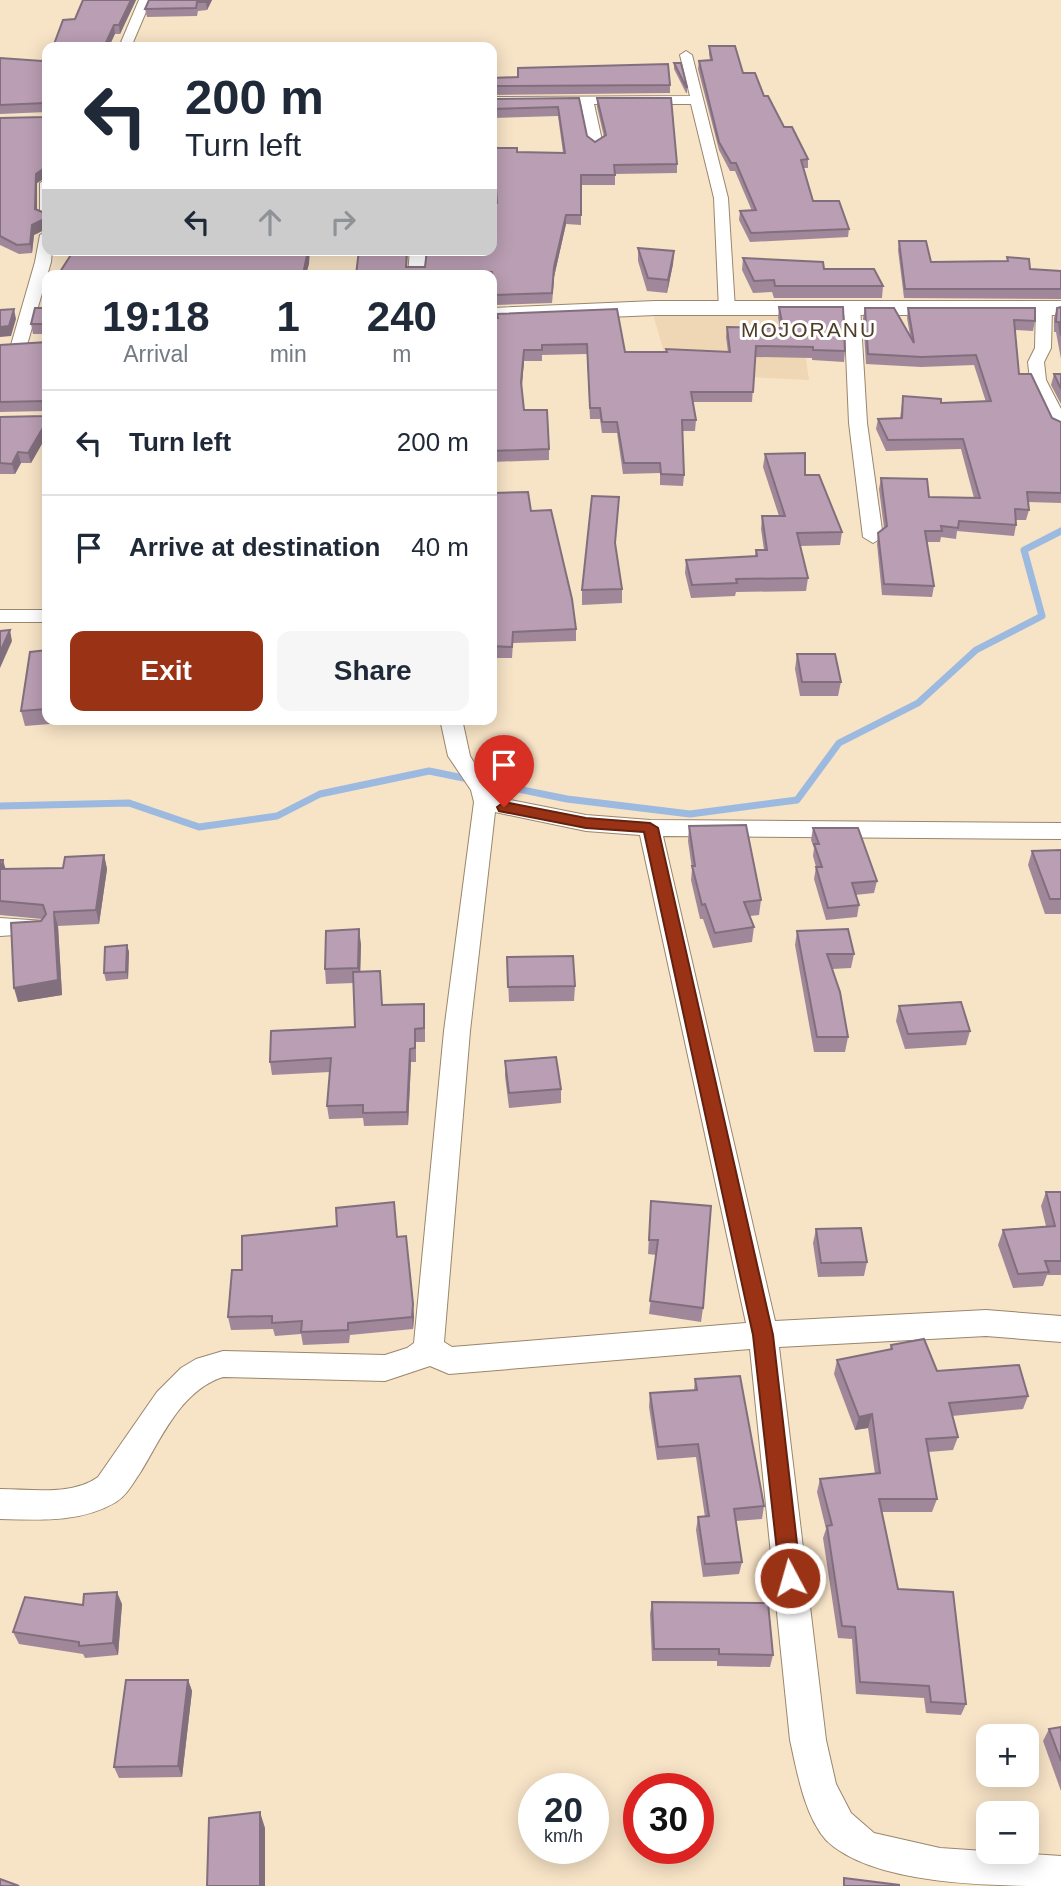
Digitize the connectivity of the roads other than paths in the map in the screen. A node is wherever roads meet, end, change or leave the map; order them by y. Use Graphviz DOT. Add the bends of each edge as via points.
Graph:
graph roads {
  1 [pos="145,0"];
  2 [pos="128,42"];
  3 [pos="686,55"];
  4 [pos="586,99"];
  5 [pos="695,100"];
  6 [pos="497,101"];
  7 [pos="596,145"];
  8 [pos="43,256"];
  9 [pos="852,306"];
  10 [pos="1053,308"];
  11 [pos="727,309"];
  12 [pos="497,315"];
  13 [pos="42,343"];
  14 [pos="10,346"];
  15 [pos="1061,427"];
  16 [pos="873,537"];
  17 [pos="0,616"];
  18 [pos="42,616"];
  19 [pos="452,725"];
  20 [pos="483,797"];
  21 [pos="650,828"];
  22 [pos="1061,831"];
  23 [pos="0,927"];
  24 [pos="36,927"];
  25 [pos="1061,1329"];
  26 [pos="763,1335"];
  27 [pos="428,1349"];
  28 [pos="0,1504"];
  29 [pos="1061,1875"];
  1 -- 2 [label="street"];
  3 -- 5 [label="street"];
  4 -- 5 [label="street"];
  4 -- 6 [label="street"];
  4 -- 7 [label="street"];
  5 -- 11 [label="street" via="721,198"];
  8 -- 14 [label="street"];
  9 -- 10 [label="main road"];
  9 -- 11 [label="main road"];
  9 -- 16 [label="street" via="858,424"];
  10 -- 15 [label="street" via="1036,362 1038,380"];
  11 -- 12 [label="main road"];
  13 -- 14 [label="main road"];
  17 -- 18 [label="street"];
  19 -- 20 [label="street" via="459,756"];
  20 -- 21 [label="street" via="554,818"];
  20 -- 27 [label="street"];
  21 -- 22 [label="street"];
  21 -- 26 [label="street"];
  23 -- 24 [label="street"];
  25 -- 26 [label="street" via="986,1323"];
  26 -- 27 [label="street" via="449,1361"];
  26 -- 29 [label="street" via="808,1740 819,1789 838,1826 865,1849 940,1866"];
  27 -- 28 [label="street" via="416,1359 385,1368 207,1367 189,1377 116,1482 103,1493 73,1504"];
}
